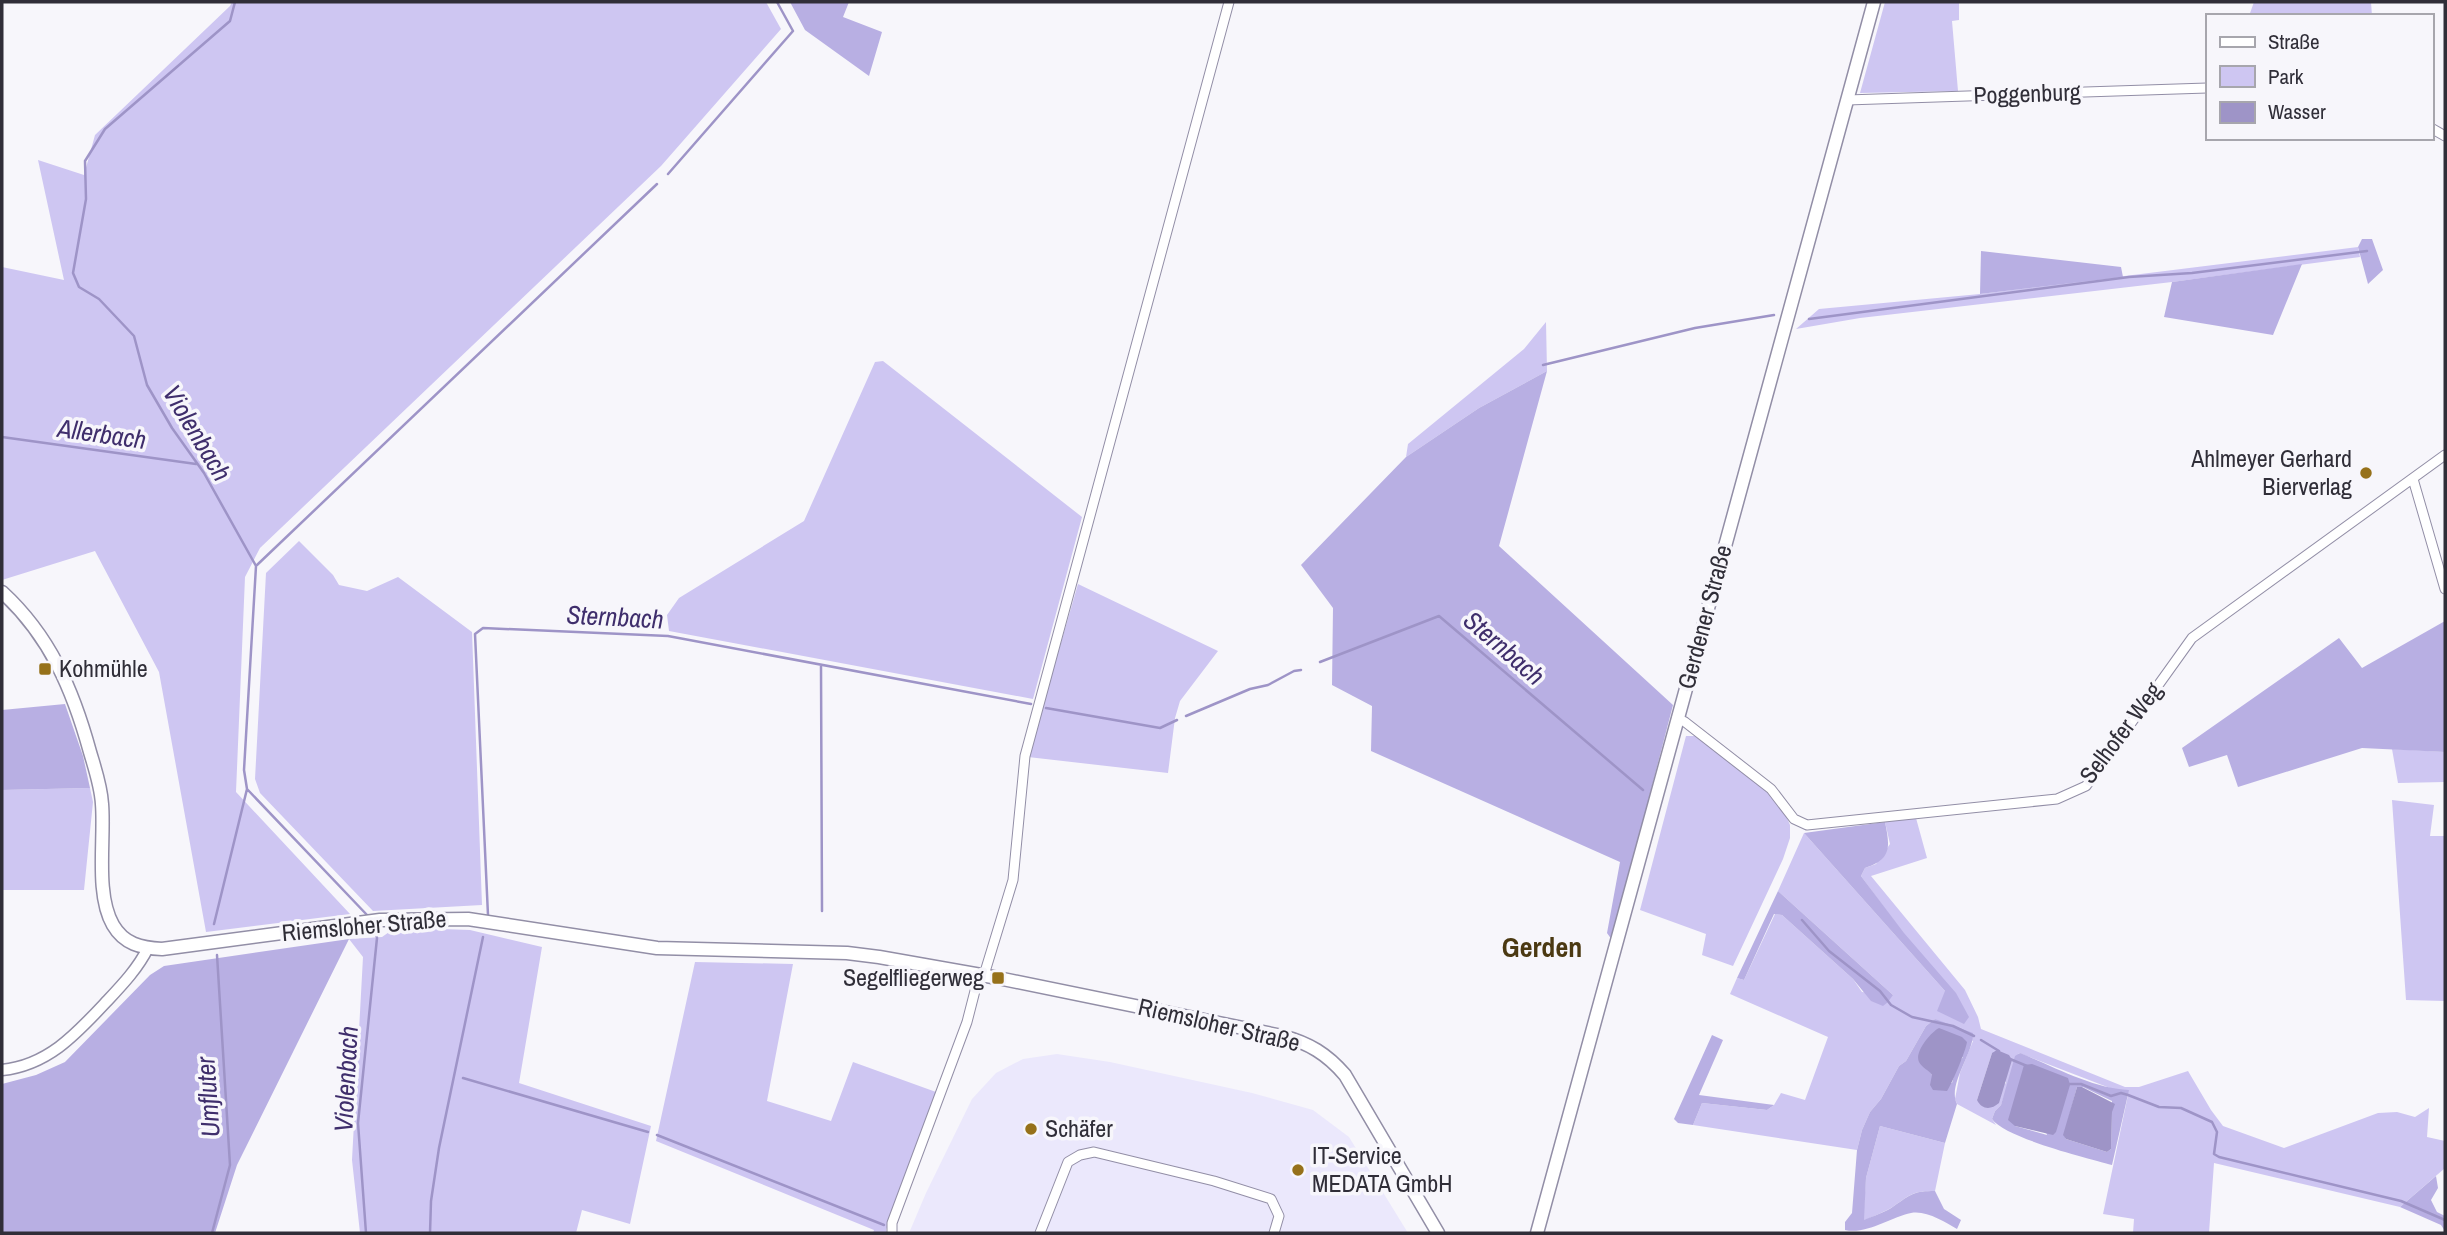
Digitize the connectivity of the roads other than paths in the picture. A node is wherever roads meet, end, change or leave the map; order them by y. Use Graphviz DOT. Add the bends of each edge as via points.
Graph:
graph roads {
  1 [pos="1229,2"];
  2 [pos="1874,2"];
  3 [pos="2206,88"];
  4 [pos="1847,100"];
  5 [pos="2445,455"];
  6 [pos="2413,479"];
  7 [pos="2445,589"];
  8 [pos="2,592"];
  9 [pos="1677,718"];
  10 [pos="148,948"];
  11 [pos="984,975"];
  12 [pos="2,1070"];
  13 [pos="892,1233"];
  14 [pos="1040,1233"];
  15 [pos="1274,1233"];
  16 [pos="1438,1233"];
  17 [pos="1537,1233"];
  1 -- 11 [label="street" via="1025,756 1013,880"];
  2 -- 4 [label="main road, Gerdener Straße"];
  3 -- 4 [label="street, Poggenburg"];
  4 -- 9 [label="main road, Gerdener Straße"];
  5 -- 6 [label="street, Selhofer Weg"];
  6 -- 7 [label="street"];
  6 -- 9 [label="street, Selhofer Weg" via="2192,638 2086,786 2057,799 1807,825 1794,819 1771,789"];
  8 -- 10 [label="main road" via="45,642 73,696 102,802 104,894 109,918 126,940"];
  9 -- 17 [label="main road, Gerdener Straße"];
  10 -- 11 [label="main road, Riemsloher Straße" via="380,920 443,917 657,948 847,953"];
  10 -- 12 [label="street" via="131,975 77,1034 38,1060"];
  11 -- 13 [label="street" via="977,983"];
  11 -- 16 [label="main road, Riemsloher Straße" via="1282,1036 1320,1050 1345,1075"];
  14 -- 15 [label="street" via="1068,1162 1094,1152 1270,1199 1279,1216"];
}
